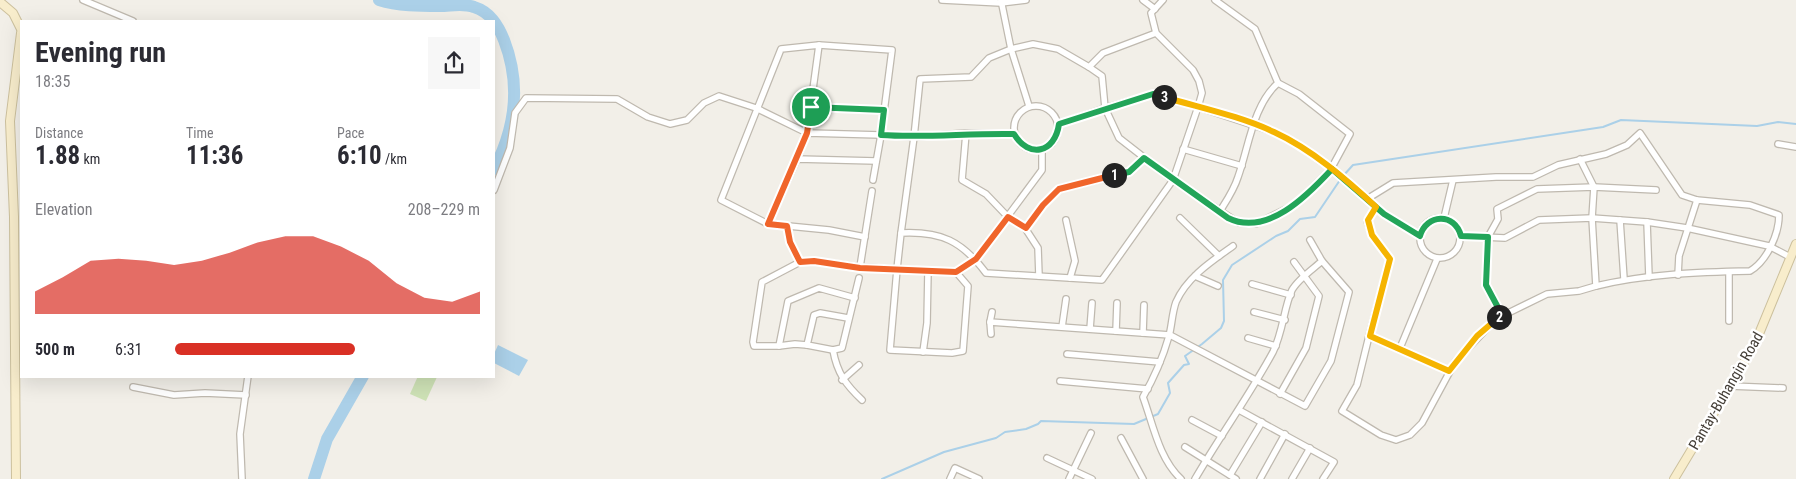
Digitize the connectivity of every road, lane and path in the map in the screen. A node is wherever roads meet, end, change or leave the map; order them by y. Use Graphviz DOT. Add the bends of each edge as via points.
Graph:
graph roads {
  1 [pos="942,0"];
  2 [pos="1026,0"];
  3 [pos="1143,0"];
  4 [pos="1163,0"];
  5 [pos="1215,0"];
  6 [pos="86,1"];
  7 [pos="968,1"];
  8 [pos="1001,1"];
  9 [pos="0,2"];
  10 [pos="1155,9"];
  11 [pos="131,20"];
  12 [pos="20,26"];
  13 [pos="1156,33"];
  14 [pos="20,41"];
  15 [pos="819,45"];
  16 [pos="1011,49"];
  17 [pos="1089,67"];
  18 [pos="1278,83"];
  19 [pos="1029,106"];
  20 [pos="811,107"];
  21 [pos="1198,107"];
  22 [pos="756,108"];
  23 [pos="1105,108"];
  24 [pos="884,110"];
  25 [pos="1059,124"];
  26 [pos="1255,124"];
  27 [pos="807,133"];
  28 [pos="966,133"];
  29 [pos="1014,134"];
  30 [pos="881,135"];
  31 [pos="914,137"];
  32 [pos="1778,144"];
  33 [pos="1796,147"];
  34 [pos="1042,149"];
  35 [pos="1183,149"];
  36 [pos="1144,158"];
  37 [pos="797,159"];
  38 [pos="1580,159"];
  39 [pos="876,161"];
  40 [pos="1242,166"];
  41 [pos="1332,169"];
  42 [pos="873,180"];
  43 [pos="1173,180"];
  44 [pos="1453,180"];
  45 [pos="495,187"];
  46 [pos="1594,187"];
  47 [pos="1656,190"];
  48 [pos="872,191"];
  49 [pos="1368,199"];
  50 [pos="1697,200"];
  51 [pos="1376,207"];
  52 [pos="1220,211"];
  53 [pos="1008,217"];
  54 [pos="1180,218"];
  55 [pos="1444,218"];
  56 [pos="1592,218"];
  57 [pos="1066,220"];
  58 [pos="1620,220"];
  59 [pos="1647,222"];
  60 [pos="768,224"];
  61 [pos="787,226"];
  62 [pos="1026,228"];
  63 [pos="1687,228"];
  64 [pos="901,233"];
  65 [pos="1420,236"];
  66 [pos="1461,236"];
  67 [pos="866,237"];
  68 [pos="1488,237"];
  69 [pos="1310,240"];
  70 [pos="1796,244"];
  71 [pos="1233,246"];
  72 [pos="1769,246"];
  73 [pos="1218,256"];
  74 [pos="1790,257"];
  75 [pos="1437,258"];
  76 [pos="976,259"];
  77 [pos="1322,261"];
  78 [pos="800,262"];
  79 [pos="1294,262"];
  80 [pos="860,268"];
  81 [pos="897,269"];
  82 [pos="928,272"];
  83 [pos="956,272"];
  84 [pos="1729,272"];
  85 [pos="1678,275"];
  86 [pos="1039,276"];
  87 [pos="1195,276"];
  88 [pos="1306,276"];
  89 [pos="1649,276"];
  90 [pos="859,278"];
  91 [pos="1070,278"];
  92 [pos="1624,279"];
  93 [pos="1252,284"];
  94 [pos="1218,286"];
  95 [pos="1596,286"];
  96 [pos="1291,295"];
  97 [pos="855,298"];
  98 [pos="1066,299"];
  99 [pos="1092,303"];
  100 [pos="1117,303"];
  101 [pos="1144,304"];
  102 [pos="992,312"];
  103 [pos="1254,312"];
  104 [pos="1502,315"];
  105 [pos="848,318"];
  106 [pos="1285,320"];
  107 [pos="990,322"];
  108 [pos="1728,322"];
  109 [pos="1062,327"];
  110 [pos="1090,329"];
  111 [pos="1116,331"];
  112 [pos="1143,333"];
  113 [pos="991,334"];
  114 [pos="1170,335"];
  115 [pos="1370,336"];
  116 [pos="1248,338"];
  117 [pos="779,346"];
  118 [pos="807,346"];
  119 [pos="1276,346"];
  120 [pos="1400,348"];
  121 [pos="832,350"];
  122 [pos="923,352"];
  123 [pos="1067,354"];
  124 [pos="1160,362"];
  125 [pos="859,365"];
  126 [pos="1449,371"];
  127 [pos="248,378"];
  128 [pos="842,380"];
  129 [pos="1060,381"];
  130 [pos="1256,381"];
  131 [pos="1730,386"];
  132 [pos="133,387"];
  133 [pos="1783,388"];
  134 [pos="1148,389"];
  135 [pos="1280,394"];
  136 [pos="246,396"];
  137 [pos="862,400"];
  138 [pos="1239,410"];
  139 [pos="1192,420"];
  140 [pos="1262,422"];
  141 [pos="1091,434"];
  142 [pos="1285,434"];
  143 [pos="1222,436"];
  144 [pos="1121,438"];
  145 [pos="1185,447"];
  146 [pos="1310,448"];
  147 [pos="1047,458"];
  148 [pos="1207,459"];
  149 [pos="1073,470"];
  150 [pos="1230,475"];
  151 [pos="16,479"];
  152 [pos="242,479"];
  153 [pos="950,479"];
  154 [pos="978,479"];
  155 [pos="1069,479"];
  156 [pos="1092,479"];
  157 [pos="1143,479"];
  158 [pos="1181,479"];
  159 [pos="1195,479"];
  160 [pos="1236,479"];
  161 [pos="1260,479"];
  162 [pos="1292,479"];
  163 [pos="1323,479"];
  164 [pos="1674,479"];
  1 -- 7 [label="street"];
  2 -- 8 [label="street"];
  3 -- 10 [label="street"];
  4 -- 10 [label="street"];
  5 -- 18 [label="street" via="1255,30"];
  6 -- 11 [label="street"];
  7 -- 8 [label="street"];
  8 -- 16 [label="street"];
  9 -- 12 [label="street" via="13,12"];
  10 -- 13 [label="street" via="1151,13"];
  13 -- 17 [label="street" via="1103,53"];
  13 -- 21 [label="street" via="1199,80 1202,93"];
  14 -- 151 [label="street" via="10,121"];
  15 -- 20 [label="street"];
  15 -- 22 [label="street" via="781,49"];
  15 -- 24 [label="street" via="892,50"];
  16 -- 17 [label="street" via="1033,44 1058,49"];
  16 -- 19 [label="street"];
  16 -- 31 [label="street" via="989,58 971,78 920,79"];
  17 -- 23 [label="street" via="1102,76"];
  18 -- 26 [label="street" via="1269,91"];
  18 -- 41 [label="street" via="1299,94 1350,134"];
  19 -- 25 [label="street" via="1042,106 1054,114"];
  19 -- 29 [label="street" via="1014,121"];
  20 -- 24 [label="street"];
  20 -- 27 [label="street"];
  21 -- 23 [label="street" via="1153,94"];
  21 -- 26 [label="street"];
  21 -- 35 [label="street"];
  22 -- 27 [label="street"];
  22 -- 45 [label="street" via="719,96 704,103 687,120 670,124 648,117 617,100 526,98 516,113 510,148"];
  22 -- 60 [label="street" via="721,200"];
  23 -- 25 [label="street"];
  23 -- 36 [label="street" via="1119,138"];
  24 -- 30 [label="street"];
  25 -- 34 [label="street" via="1052,144"];
  26 -- 40 [label="street"];
  26 -- 41 [label="street" via="1294,142"];
  27 -- 30 [label="street"];
  27 -- 37 [label="street"];
  28 -- 29 [label="street"];
  28 -- 31 [label="street"];
  28 -- 53 [label="street" via="962,180 986,194"];
  29 -- 34 [label="street" via="1020,144 1029,149"];
  30 -- 31 [label="street"];
  30 -- 39 [label="street"];
  31 -- 64 [label="street"];
  32 -- 33 [label="street"];
  34 -- 53 [label="street" via="1042,170"];
  35 -- 40 [label="street"];
  35 -- 43 [label="street"];
  36 -- 43 [label="street"];
  36 -- 62 [label="street" via="1129,172 1059,189"];
  37 -- 39 [label="street"];
  37 -- 60 [label="street"];
  38 -- 44 [label="street" via="1533,177"];
  38 -- 46 [label="street"];
  38 -- 50 [label="street" via="1606,154 1627,145 1640,133 1682,195"];
  39 -- 42 [label="street"];
  40 -- 52 [label="street"];
  41 -- 49 [label="street"];
  41 -- 52 [label="street" via="1296,204 1256,224 1239,223"];
  43 -- 52 [label="street"];
  43 -- 91 [label="street" via="1102,280"];
  44 -- 49 [label="street" via="1393,184"];
  44 -- 55 [label="street"];
  46 -- 47 [label="street"];
  46 -- 56 [label="street"];
  46 -- 68 [label="street" via="1537,189 1497,209 1498,219"];
  48 -- 67 [label="street"];
  49 -- 51 [label="street"];
  50 -- 63 [label="street"];
  50 -- 72 [label="street" via="1750,205 1779,215 1776,237"];
  51 -- 65 [label="street"];
  51 -- 115 [label="street" via="1368,220 1372,235 1390,259"];
  53 -- 62 [label="street"];
  53 -- 76 [label="street"];
  54 -- 73 [label="street"];
  55 -- 65 [label="street" via="1426,223"];
  55 -- 66 [label="street" via="1456,225"];
  56 -- 58 [label="street"];
  56 -- 68 [label="street" via="1539,220 1505,238"];
  56 -- 95 [label="street"];
  57 -- 91 [label="street" via="1075,261"];
  58 -- 59 [label="street"];
  58 -- 92 [label="street"];
  59 -- 63 [label="street"];
  59 -- 89 [label="street"];
  60 -- 61 [label="street"];
  61 -- 67 [label="street"];
  61 -- 78 [label="street" via="790,242"];
  62 -- 86 [label="street" via="1038,248"];
  63 -- 72 [label="street"];
  63 -- 85 [label="street" via="1678,256"];
  64 -- 76 [label="street" via="925,232 949,239"];
  64 -- 81 [label="street"];
  65 -- 75 [label="street" via="1423,250"];
  66 -- 68 [label="street"];
  66 -- 75 [label="street" via="1456,252"];
  67 -- 80 [label="street"];
  68 -- 104 [label="street" via="1486,285"];
  69 -- 77 [label="street"];
  70 -- 74 [label="street, Pantay-Buhangin Road"];
  71 -- 73 [label="street"];
  72 -- 74 [label="street"];
  72 -- 84 [label="street" via="1759,266 1750,272"];
  73 -- 87 [label="street"];
  74 -- 131 [label="street, Pantay-Buhangin Road" via="1754,346"];
  75 -- 120 [label="street"];
  76 -- 83 [label="street"];
  76 -- 86 [label="street" via="986,272"];
  77 -- 88 [label="street"];
  77 -- 135 [label="street" via="1348,292 1331,361 1305,406"];
  78 -- 80 [label="street"];
  78 -- 117 [label="street" via="762,282 753,342 758,347"];
  79 -- 88 [label="street"];
  80 -- 81 [label="street"];
  81 -- 82 [label="street"];
  81 -- 122 [label="street" via="890,350"];
  82 -- 83 [label="street"];
  82 -- 122 [label="street"];
  83 -- 122 [label="street" via="968,286 962,351"];
  84 -- 85 [label="street"];
  84 -- 108 [label="street"];
  85 -- 89 [label="street"];
  86 -- 91 [label="street"];
  87 -- 94 [label="street"];
  87 -- 114 [label="street" via="1177,300"];
  88 -- 96 [label="street"];
  88 -- 135 [label="street" via="1319,296 1306,348"];
  89 -- 92 [label="street"];
  90 -- 97 [label="street"];
  92 -- 95 [label="street"];
  93 -- 96 [label="street"];
  95 -- 104 [label="street" via="1547,294"];
  96 -- 106 [label="street"];
  97 -- 105 [label="street"];
  97 -- 117 [label="street" via="819,288 788,301"];
  98 -- 109 [label="street"];
  99 -- 110 [label="street"];
  100 -- 111 [label="street"];
  101 -- 112 [label="street"];
  102 -- 107 [label="street"];
  103 -- 106 [label="street"];
  104 -- 126 [label="street" via="1477,336"];
  105 -- 118 [label="street" via="820,313 814,315"];
  105 -- 121 [label="street" via="842,348"];
  106 -- 119 [label="street"];
  107 -- 109 [label="street"];
  107 -- 113 [label="street"];
  109 -- 110 [label="street"];
  110 -- 111 [label="street"];
  111 -- 112 [label="street"];
  112 -- 114 [label="street"];
  114 -- 124 [label="street"];
  114 -- 130 [label="street"];
  115 -- 120 [label="street"];
  115 -- 126 [label="street" via="1357,385 1342,410 1381,435 1396,440 1410,435 1422,423"];
  116 -- 119 [label="street"];
  117 -- 118 [label="street"];
  118 -- 121 [label="street"];
  119 -- 130 [label="street"];
  120 -- 126 [label="street"];
  121 -- 128 [label="street"];
  123 -- 124 [label="street"];
  124 -- 134 [label="street"];
  125 -- 128 [label="street"];
  127 -- 136 [label="street"];
  128 -- 137 [label="street"];
  129 -- 134 [label="street"];
  130 -- 135 [label="street"];
  130 -- 138 [label="street"];
  131 -- 133 [label="street"];
  131 -- 164 [label="street, Pantay-Buhangin Road"];
  132 -- 136 [label="street" via="174,395"];
  134 -- 158 [label="street" via="1144,397 1157,436 1172,470"];
  136 -- 152 [label="street" via="240,434"];
  138 -- 140 [label="street"];
  138 -- 143 [label="street"];
  139 -- 143 [label="street"];
  140 -- 142 [label="street"];
  140 -- 150 [label="street"];
  141 -- 149 [label="street"];
  142 -- 146 [label="street"];
  142 -- 161 [label="street"];
  143 -- 148 [label="street"];
  144 -- 157 [label="street"];
  145 -- 148 [label="street"];
  146 -- 162 [label="street"];
  146 -- 163 [label="street" via="1334,462"];
  147 -- 149 [label="street"];
  148 -- 150 [label="street"];
  148 -- 159 [label="street"];
  149 -- 155 [label="street"];
  149 -- 156 [label="street"];
  150 -- 160 [label="street"];
  153 -- 154 [label="street" via="955,468"];
}
